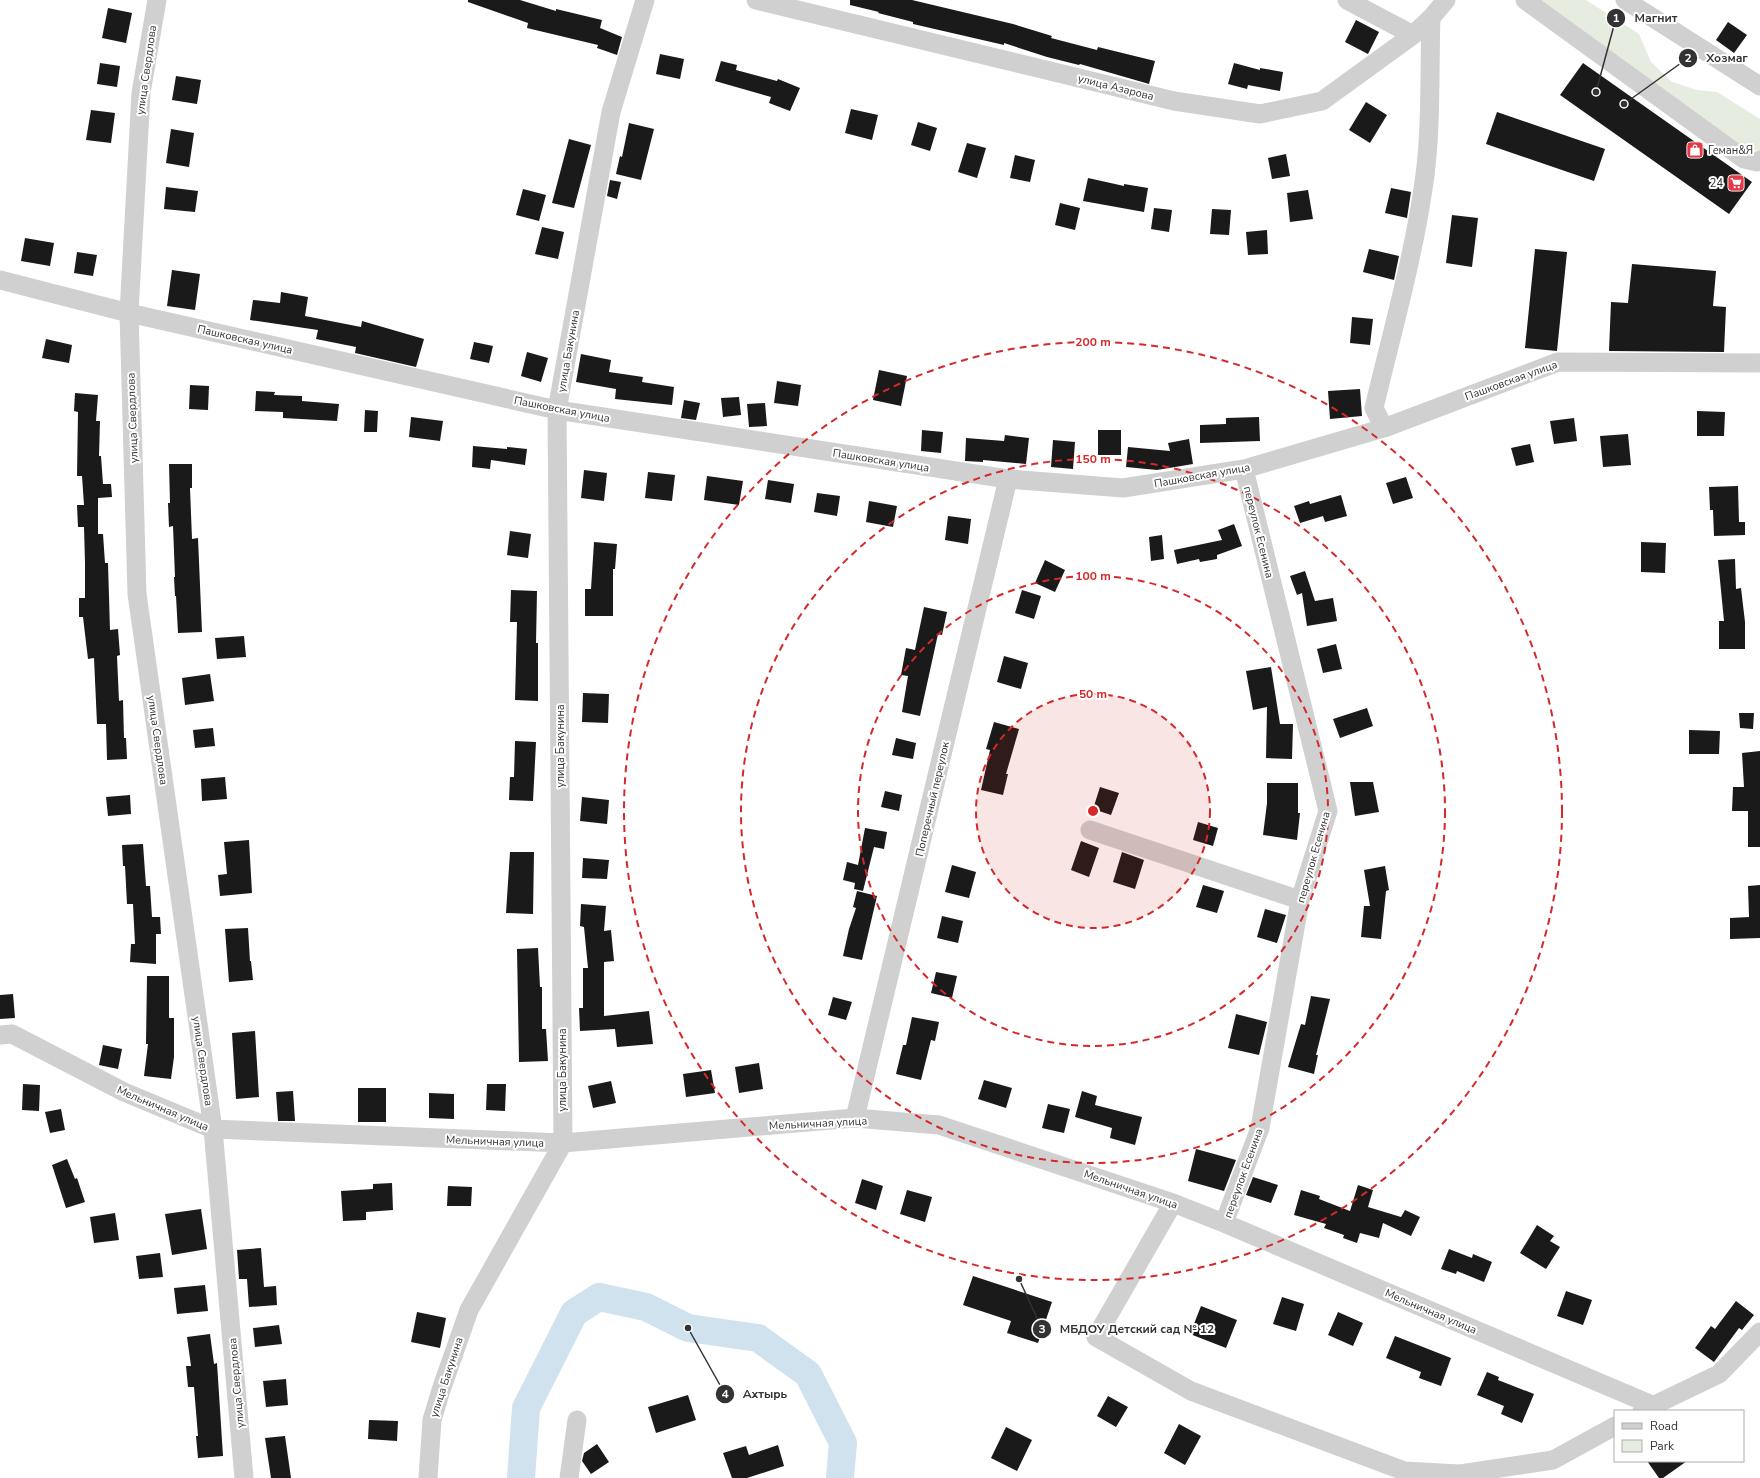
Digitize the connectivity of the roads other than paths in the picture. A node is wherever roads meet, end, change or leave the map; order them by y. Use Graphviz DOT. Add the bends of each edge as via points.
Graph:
graph roads {
  1 [pos="157,0"];
  2 [pos="645,0"];
  3 [pos="756,0"];
  4 [pos="1347,0"];
  5 [pos="1446,0"];
  6 [pos="1525,0"];
  7 [pos="1625,0"];
  8 [pos="1431,18"];
  9 [pos="1413,35"];
  10 [pos="1760,86"];
  11 [pos="1760,160"];
  12 [pos="0,280"];
  13 [pos="129,313"];
  14 [pos="1760,363"];
  15 [pos="557,410"];
  16 [pos="1384,428"];
  17 [pos="1244,469"];
  18 [pos="1008,480"];
  19 [pos="1090,830"];
  20 [pos="1300,900"];
  21 [pos="0,1035"];
  22 [pos="856,1118"];
  23 [pos="213,1129"];
  24 [pos="563,1144"];
  25 [pos="1173,1203"];
  26 [pos="1224,1223"];
  27 [pos="1760,1332"];
  28 [pos="1647,1408"];
  29 [pos="577,1420"];
  30 [pos="1614,1427"];
  31 [pos="428,1474"];
  32 [pos="244,1478"];
  33 [pos="569,1478"];
  1 -- 13 [label="street, улица Свердлова" via="141,93"];
  2 -- 15 [label="street, улица Бакунина" via="611,112"];
  3 -- 9 [label="street, улица Азарова" via="1174,101 1260,114 1322,101"];
  4 -- 9 [label="street"];
  5 -- 8 [label="street, улица Азарова"];
  6 -- 11 [label="street" via="1744,159 1757,162"];
  7 -- 10 [label="street"];
  8 -- 9 [label="street, улица Азарова"];
  8 -- 16 [label="street" via="1428,134 1423,188 1374,408"];
  12 -- 13 [label="street, Пашковская улица"];
  13 -- 15 [label="street, Пашковская улица"];
  13 -- 23 [label="street, улица Свердлова" via="138,594"];
  14 -- 16 [label="street, Пашковская улица" via="1558,362"];
  15 -- 18 [label="street, Пашковская улица"];
  15 -- 24 [label="street, улица Бакунина"];
  16 -- 17 [label="street, Пашковская улица"];
  17 -- 18 [label="street, Пашковская улица" via="1123,488"];
  17 -- 20 [label="street, переулок Есенина" via="1328,811"];
  18 -- 22 [label="street, Поперечный переулок"];
  19 -- 20 [label="street"];
  20 -- 26 [label="street, переулок Есенина" via="1260,1128"];
  21 -- 23 [label="street, Мельничная улица" via="12,1034 124,1092"];
  22 -- 24 [label="street, Мельничная улица"];
  22 -- 25 [label="street, Мельничная улица" via="939,1125"];
  23 -- 24 [label="street, Мельничная улица"];
  23 -- 32 [label="street, улица Свердлова"];
  24 -- 31 [label="street, улица Бакунина" via="469,1310 432,1420"];
  25 -- 26 [label="street, Мельничная улица"];
  25 -- 30 [label="street" via="1096,1337 1191,1391 1404,1471 1460,1474 1553,1460"];
  26 -- 28 [label="street, Мельничная улица"];
  27 -- 28 [label="street" via="1719,1374"];
  29 -- 33 [label="street"];
}
